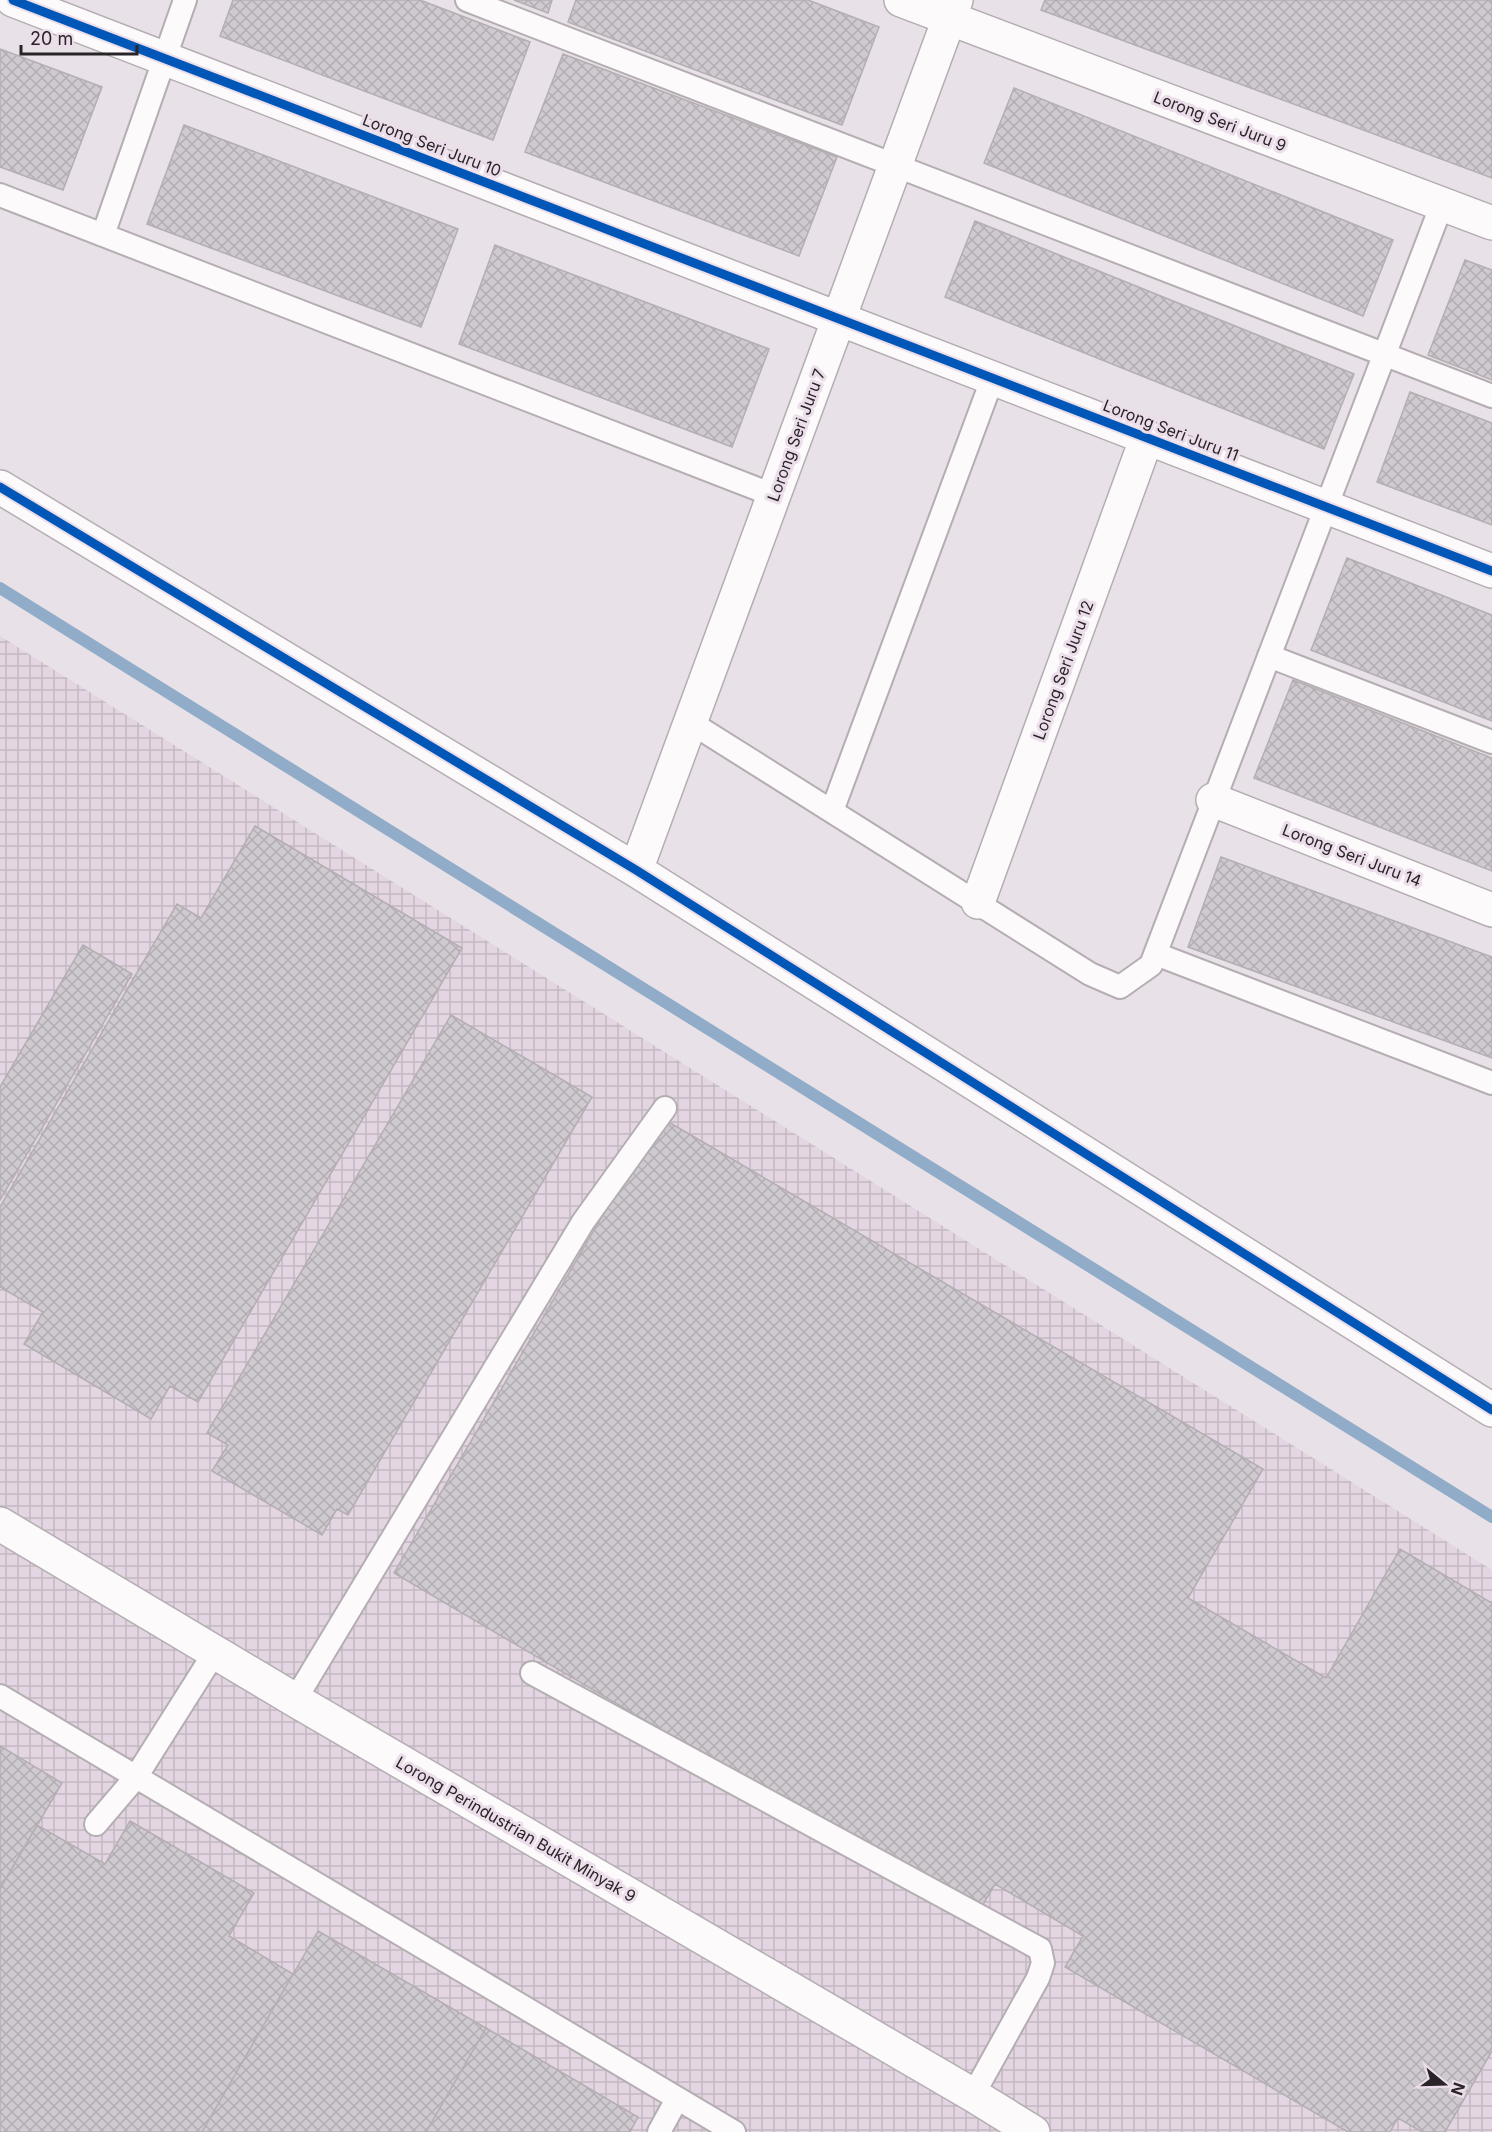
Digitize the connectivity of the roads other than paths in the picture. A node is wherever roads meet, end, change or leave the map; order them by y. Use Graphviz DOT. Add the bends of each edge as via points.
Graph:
graph roads {
  1 [pos="13,0"];
  2 [pos="185,0"];
  3 [pos="466,0"];
  4 [pos="901,0"];
  5 [pos="952,10"];
  6 [pos="165,58"];
  7 [pos="895,166"];
  8 [pos="0,195"];
  9 [pos="1442,204"];
  10 [pos="1492,223"];
  11 [pos="103,235"];
  12 [pos="839,317"];
  13 [pos="1385,353"];
  14 [pos="993,377"];
  15 [pos="1492,396"];
  16 [pos="1147,437"];
  17 [pos="0,487"];
  18 [pos="774,495"];
  19 [pos="1326,507"];
  20 [pos="1492,571"];
  21 [pos="1269,656"];
  22 [pos="690,722"];
  23 [pos="1492,742"];
  24 [pos="1213,801"];
  25 [pos="832,811"];
  26 [pos="636,870"];
  27 [pos="978,902"];
  28 [pos="1492,910"];
  29 [pos="1156,954"];
  30 [pos="1492,1083"];
  31 [pos="665,1108"];
  32 [pos="1492,1410"];
  33 [pos="0,1524"];
  34 [pos="215,1652"];
  35 [pos="532,1673"];
  36 [pos="0,1696"];
  37 [pos="295,1700"];
  38 [pos="136,1777"];
  39 [pos="96,1824"];
  40 [pos="973,2095"];
  41 [pos="678,2100"];
  42 [pos="659,2132"];
  43 [pos="734,2132"];
  44 [pos="1033,2132"];
  1 -- 6 [label="street, Lorong Seri Juru 10"];
  2 -- 6 [label="lane"];
  3 -- 7 [label="lane"];
  4 -- 5 [label="street, Lorong Seri Juru 9"];
  5 -- 7 [label="street, Lorong Seri Juru 7"];
  5 -- 9 [label="street, Lorong Seri Juru 9"];
  6 -- 11 [label="lane"];
  6 -- 12 [label="street, Lorong Seri Juru 10"];
  7 -- 12 [label="street, Lorong Seri Juru 7"];
  7 -- 13 [label="lane"];
  8 -- 11 [label="lane"];
  9 -- 10 [label="street, Lorong Seri Juru 9"];
  9 -- 13 [label="lane"];
  11 -- 18 [label="lane"];
  12 -- 14 [label="street, Lorong Seri Juru 11"];
  12 -- 18 [label="street, Lorong Seri Juru 7"];
  13 -- 15 [label="lane"];
  13 -- 19 [label="lane"];
  14 -- 16 [label="street, Lorong Seri Juru 11"];
  14 -- 25 [label="lane"];
  16 -- 19 [label="street, Lorong Seri Juru 11"];
  16 -- 27 [label="street, Lorong Seri Juru 12"];
  17 -- 26 [label="street"];
  18 -- 22 [label="street, Lorong Seri Juru 7"];
  19 -- 20 [label="street, Lorong Seri Juru 11"];
  19 -- 21 [label="lane"];
  21 -- 23 [label="lane"];
  21 -- 24 [label="lane"];
  22 -- 25 [label="lane"];
  22 -- 26 [label="street, Lorong Seri Juru 7"];
  24 -- 28 [label="street, Lorong Seri Juru 14"];
  24 -- 29 [label="lane"];
  25 -- 27 [label="lane"];
  26 -- 32 [label="street"];
  27 -- 29 [label="lane" via="1089,974 1120,987 1151,965"];
  29 -- 30 [label="lane"];
  31 -- 37 [label="lane" via="583,1222"];
  33 -- 34 [label="street, Lorong Perindustrian Bukit Minyak 9"];
  34 -- 37 [label="street, Lorong Perindustrian Bukit Minyak 9"];
  34 -- 38 [label="lane"];
  35 -- 40 [label="lane" via="1040,1949 1043,1963 1038,1978"];
  36 -- 38 [label="lane"];
  37 -- 40 [label="street, Lorong Perindustrian Bukit Minyak 9"];
  38 -- 39 [label="lane"];
  38 -- 41 [label="lane"];
  40 -- 44 [label="street, Lorong Perindustrian Bukit Minyak 9"];
  41 -- 42 [label="lane"];
  41 -- 43 [label="lane"];
}
